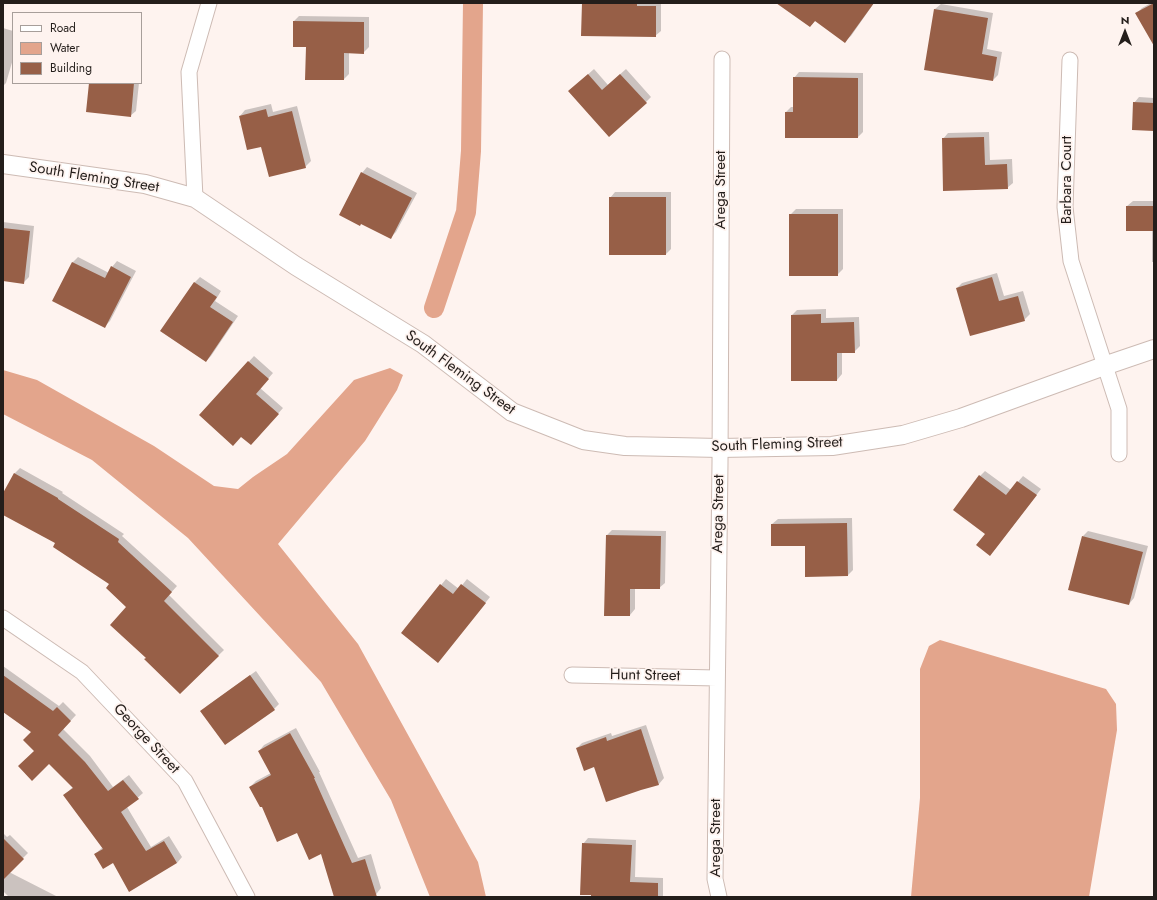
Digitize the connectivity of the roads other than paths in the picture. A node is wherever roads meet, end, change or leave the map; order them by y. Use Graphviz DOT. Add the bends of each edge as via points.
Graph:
graph roads {
  1 [pos="209,3"];
  2 [pos="722,59"];
  3 [pos="1070,60"];
  4 [pos="3,164"];
  5 [pos="195,198"];
  6 [pos="1154,349"];
  7 [pos="1104,366"];
  8 [pos="720,448"];
  9 [pos="1118,454"];
  10 [pos="3,618"];
  11 [pos="572,675"];
  12 [pos="717,678"];
  13 [pos="247,897"];
  14 [pos="719,897"];
  1 -- 5 [label="street" via="189,72"];
  2 -- 8 [label="street, Arega Street"];
  3 -- 7 [label="street, Barbara Court" via="1065,207 1071,261"];
  4 -- 5 [label="street, South Fleming Street" via="145,184"];
  5 -- 8 [label="street, South Fleming Street" via="296,266 423,344 512,412 583,440 625,446"];
  6 -- 7 [label="street, South Fleming Street"];
  7 -- 8 [label="street, South Fleming Street" via="961,418 904,435 832,446"];
  7 -- 9 [label="street, Barbara Court" via="1118,409"];
  8 -- 12 [label="street, Arega Street"];
  10 -- 13 [label="street, George Street" via="82,672 185,781"];
  11 -- 12 [label="street, Hunt Street"];
  12 -- 14 [label="street, Arega Street" via="715,879"];
}
